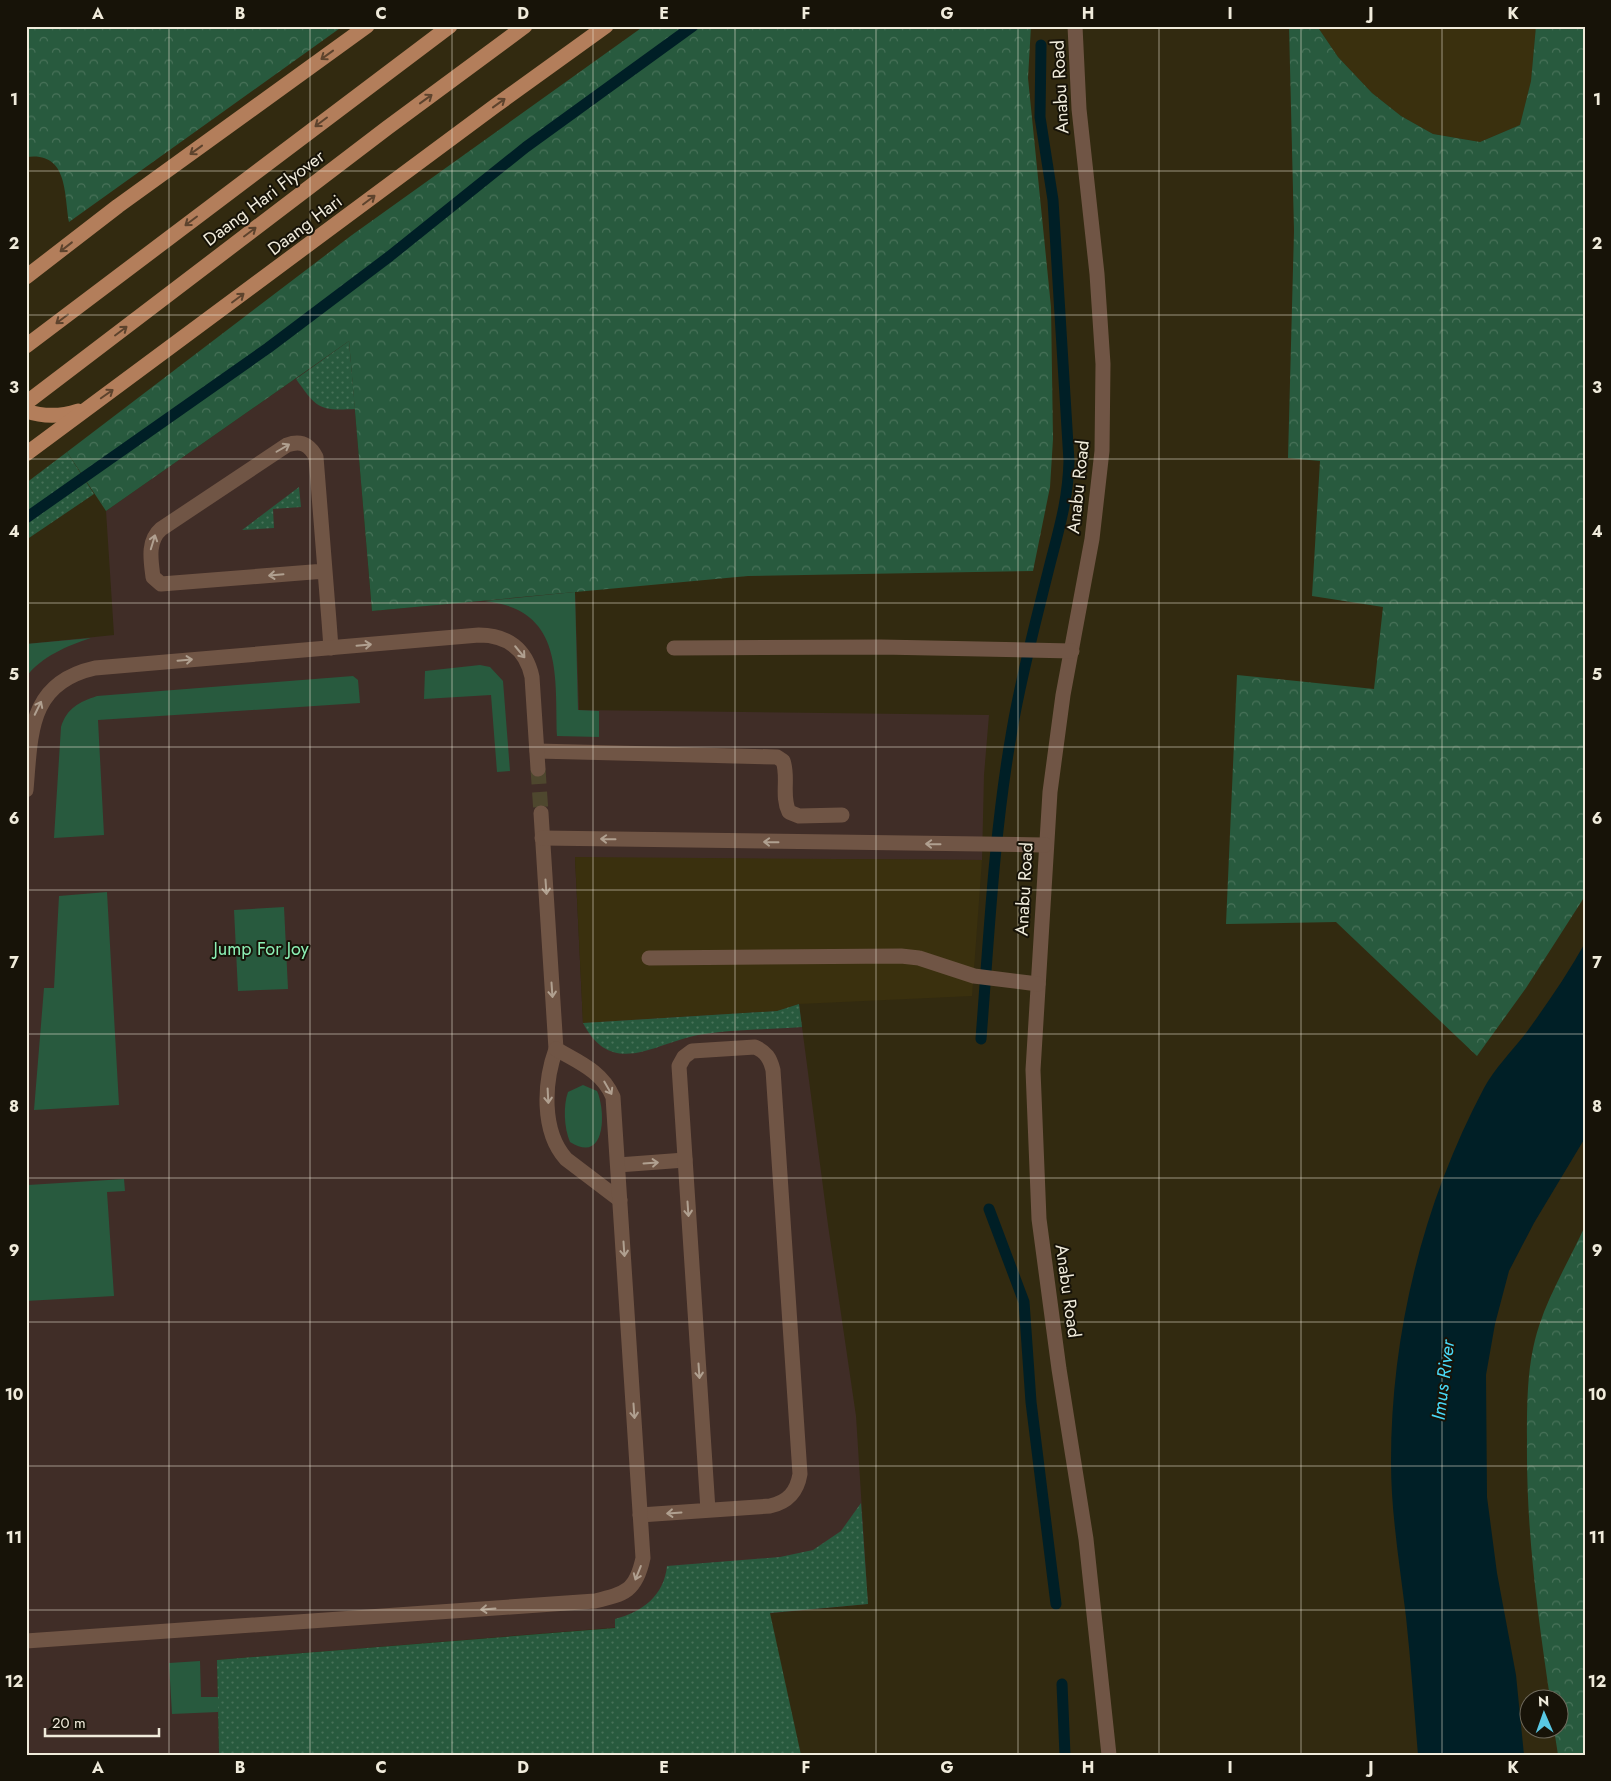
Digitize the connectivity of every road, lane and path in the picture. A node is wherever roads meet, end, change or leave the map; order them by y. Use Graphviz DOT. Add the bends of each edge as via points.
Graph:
graph roads {
  1 [pos="367,26"];
  2 [pos="450,26"];
  3 [pos="525,26"];
  4 [pos="606,26"];
  5 [pos="1076,26"];
  6 [pos="26,277"];
  7 [pos="26,346"];
  8 [pos="26,403"];
  9 [pos="87,409"];
  10 [pos="26,411"];
  11 [pos="26,454"];
  12 [pos="325,571"];
  13 [pos="331,648"];
  14 [pos="674,648"];
  15 [pos="1072,651"];
  16 [pos="29,734"];
  17 [pos="537,751"];
  18 [pos="538,769"];
  19 [pos="26,790"];
  20 [pos="541,813"];
  21 [pos="842,815"];
  22 [pos="542,838"];
  23 [pos="1045,845"];
  24 [pos="649,958"];
  25 [pos="1038,984"];
  26 [pos="556,1049"];
  27 [pos="685,1160"];
  28 [pos="618,1165"];
  29 [pos="620,1200"];
  30 [pos="708,1510"];
  31 [pos="640,1515"];
  32 [pos="26,1641"];
  33 [pos="1109,1755"];
  1 -- 6 [label="main road, one-way" via="118,206"];
  2 -- 7 [label="main road, Daang Hari Flyover, one-way"];
  8 -- 3 [label="main road, Daang Hari Flyover, one-way"];
  9 -- 4 [label="main road, Daang Hari, one-way"];
  5 -- 15 [label="street, Anabu Road" via="1079,110 1103,364 1099,488"];
  9 -- 10 [label="main road" via="47,416"];
  9 -- 11 [label="main road, Daang Hari"];
  12 -- 12 [label="street, one-way" via="161,584 153,577 151,544 161,529 287,444 305,443 316,457"];
  12 -- 13 [label="street"];
  16 -- 13 [label="street, one-way" via="42,701 58,684 79,672"];
  13 -- 17 [label="street, one-way" via="479,635 504,638 524,654 530,665"];
  14 -- 15 [label="street"];
  15 -- 23 [label="street, Anabu Road" via="1056,741"];
  16 -- 19 [label="street"];
  17 -- 18 [label="street"];
  17 -- 21 [label="street" via="777,757 785,766 789,812 799,816"];
  20 -- 22 [label="street"];
  23 -- 22 [label="street, one-way"];
  22 -- 26 [label="street, one-way"];
  23 -- 25 [label="street, Anabu Road"];
  24 -- 25 [label="street" via="901,956 919,958 974,976"];
  25 -- 33 [label="street, Anabu Road" via="1033,1070 1039,1219 1087,1547"];
  26 -- 28 [label="street, one-way" via="590,1068 608,1085 615,1109"];
  26 -- 29 [label="street, one-way" via="548,1085 550,1123 555,1143 566,1160"];
  28 -- 27 [label="street, one-way"];
  27 -- 30 [label="street, one-way"];
  27 -- 30 [label="street" via="679,1076 679,1066 684,1057 692,1051 745,1046 764,1052 773,1070 800,1474 793,1494 778,1504"];
  28 -- 29 [label="street"];
  29 -- 31 [label="street, one-way"];
  30 -- 31 [label="street, one-way"];
  31 -- 32 [label="street, one-way" via="643,1558 634,1582 622,1594 595,1601"];
}
